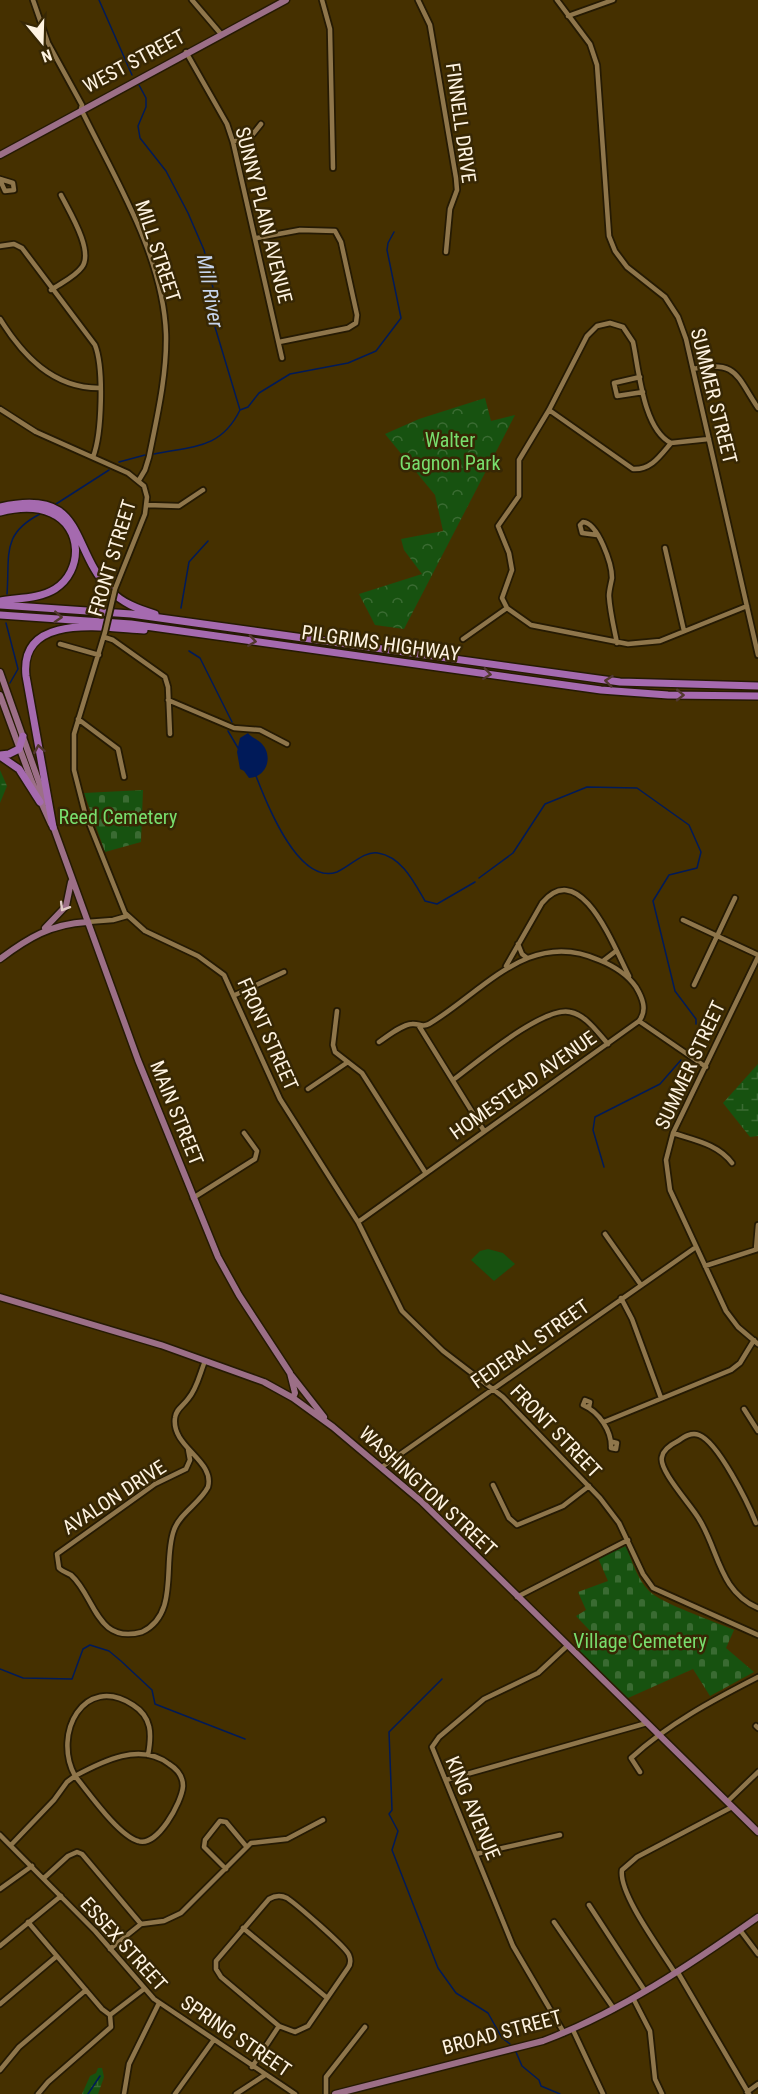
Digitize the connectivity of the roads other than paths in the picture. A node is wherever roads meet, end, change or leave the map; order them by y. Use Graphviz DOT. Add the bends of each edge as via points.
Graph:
graph roads {
  1 [pos="33,0"];
  2 [pos="192,0"];
  3 [pos="285,0"];
  4 [pos="322,0"];
  5 [pos="418,0"];
  6 [pos="557,0"];
  7 [pos="613,0"];
  8 [pos="568,16"];
  9 [pos="221,34"];
  10 [pos="186,52"];
  11 [pos="81,109"];
  12 [pos="261,124"];
  13 [pos="233,142"];
  14 [pos="0,155"];
  15 [pos="333,168"];
  16 [pos="61,195"];
  17 [pos="256,238"];
  18 [pos="0,246"];
  19 [pos="446,252"];
  20 [pos="51,290"];
  21 [pos="0,319"];
  22 [pos="279,342"];
  23 [pos="282,358"];
  24 [pos="693,369"];
  25 [pos="640,377"];
  26 [pos="99,388"];
  27 [pos="643,392"];
  28 [pos="758,408"];
  29 [pos="549,410"];
  30 [pos="1,412"];
  31 [pos="709,439"];
  32 [pos="671,443"];
  33 [pos="93,457"];
  34 [pos="139,480"];
  35 [pos="203,490"];
  36 [pos="147,506"];
  37 [pos="0,507"];
  38 [pos="0,512"];
  39 [pos="597,535"];
  40 [pos="665,548"];
  41 [pos="0,603"];
  42 [pos="747,606"];
  43 [pos="507,608"];
  44 [pos="0,616"];
  45 [pos="198,623"];
  46 [pos="684,631"];
  47 [pos="197,633"];
  48 [pos="105,634"];
  49 [pos="463,639"];
  50 [pos="617,643"];
  51 [pos="60,644"];
  52 [pos="99,655"];
  53 [pos="758,655"];
  54 [pos="0,672"];
  55 [pos="755,686"];
  56 [pos="0,695"];
  57 [pos="756,696"];
  58 [pos="168,700"];
  59 [pos="78,719"];
  60 [pos="170,734"];
  61 [pos="23,736"];
  62 [pos="287,744"];
  63 [pos="19,749"];
  64 [pos="0,755"];
  65 [pos="124,777"];
  66 [pos="40,802"];
  67 [pos="53,827"];
  68 [pos="70,877"];
  69 [pos="735,898"];
  70 [pos="128,916"];
  71 [pos="683,920"];
  72 [pos="87,922"];
  73 [pos="42,930"];
  74 [pos="717,936"];
  75 [pos="518,944"];
  76 [pos="616,951"];
  77 [pos="758,956"];
  78 [pos="527,958"];
  79 [pos="0,959"];
  80 [pos="603,962"];
  81 [pos="505,968"];
  82 [pos="284,972"];
  83 [pos="631,981"];
  84 [pos="694,985"];
  85 [pos="235,995"];
  86 [pos="337,1011"];
  87 [pos="639,1021"];
  88 [pos="419,1026"];
  89 [pos="379,1042"];
  90 [pos="608,1044"];
  91 [pos="348,1062"];
  92 [pos="706,1066"];
  93 [pos="453,1080"];
  94 [pos="308,1089"];
  95 [pos="484,1131"];
  96 [pos="244,1133"];
  97 [pos="673,1133"];
  98 [pos="732,1162"];
  99 [pos="425,1172"];
  100 [pos="193,1198"];
  101 [pos="358,1222"];
  102 [pos="758,1225"];
  103 [pos="605,1234"];
  104 [pos="696,1247"];
  105 [pos="757,1249"];
  106 [pos="705,1266"];
  107 [pos="641,1285"];
  108 [pos="0,1298"];
  109 [pos="621,1298"];
  110 [pos="756,1342"];
  111 [pos="205,1361"];
  112 [pos="290,1373"];
  113 [pos="299,1384"];
  114 [pos="494,1389"];
  115 [pos="660,1398"];
  116 [pos="295,1400"];
  117 [pos="589,1407"];
  118 [pos="744,1409"];
  119 [pos="604,1422"];
  120 [pos="333,1427"];
  121 [pos="758,1431"];
  122 [pos="613,1442"];
  123 [pos="188,1449"];
  124 [pos="382,1467"];
  125 [pos="493,1485"];
  126 [pos="589,1486"];
  127 [pos="757,1525"];
  128 [pos="628,1540"];
  129 [pos="517,1597"];
  130 [pos="758,1608"];
  131 [pos="758,1635"];
  132 [pos="567,1646"];
  133 [pos="758,1677"];
  134 [pos="647,1723"];
  135 [pos="658,1735"];
  136 [pos="148,1755"];
  137 [pos="640,1772"];
  138 [pos="758,1772"];
  139 [pos="75,1776"];
  140 [pos="446,1780"];
  141 [pos="729,1805"];
  142 [pos="323,1820"];
  143 [pos="758,1832"];
  144 [pos="0,1835"];
  145 [pos="560,1835"];
  146 [pos="11,1845"];
  147 [pos="246,1846"];
  148 [pos="476,1854"];
  149 [pos="32,1866"];
  150 [pos="226,1869"];
  151 [pos="44,1878"];
  152 [pos="0,1889"];
  153 [pos="61,1896"];
  154 [pos="589,1905"];
  155 [pos="758,1917"];
  156 [pos="554,1922"];
  157 [pos="28,1923"];
  158 [pos="141,1924"];
  159 [pos="243,1928"];
  160 [pos="740,1930"];
  161 [pos="0,1946"];
  162 [pos="110,1949"];
  163 [pos="758,1954"];
  164 [pos="57,1956"];
  165 [pos="676,1972"];
  166 [pos="144,1989"];
  167 [pos="86,1990"];
  168 [pos="645,1991"];
  169 [pos="326,1997"];
  170 [pos="633,1998"];
  171 [pos="159,2003"];
  172 [pos="0,2004"];
  173 [pos="614,2009"];
  174 [pos="110,2014"];
  175 [pos="279,2026"];
  176 [pos="365,2027"];
  177 [pos="573,2030"];
  178 [pos="564,2033"];
  179 [pos="213,2041"];
  180 [pos="252,2067"];
  181 [pos="0,2070"];
  182 [pos="265,2074"];
  183 [pos="758,2084"];
  184 [pos="350,2092"];
  185 [pos="748,2093"];
  186 [pos="38,2094"];
  187 [pos="124,2094"];
  188 [pos="175,2094"];
  189 [pos="236,2094"];
  190 [pos="296,2094"];
  191 [pos="326,2094"];
  192 [pos="335,2094"];
  193 [pos="603,2094"];
  194 [pos="662,2094"];
  1 -- 11 [label="street, MILL STREET" via="48,43"];
  2 -- 9 [label="street"];
  3 -- 9 [label="main road, WEST STREET"];
  4 -- 15 [label="street" via="330,29"];
  5 -- 19 [label="street, FINNELL DRIVE" via="430,25 456,178"];
  6 -- 8 [label="street, SUMMER STREET"];
  7 -- 8 [label="street"];
  8 -- 24 [label="street, SUMMER STREET" via="590,44 597,65 607,227 612,243 627,267 658,290 672,308"];
  9 -- 10 [label="main road, WEST STREET"];
  10 -- 11 [label="main road, WEST STREET"];
  10 -- 13 [label="street, SUNNY PLAIN AVENUE" via="227,124"];
  11 -- 14 [label="main road, WEST STREET"];
  11 -- 34 [label="street, MILL STREET" via="139,230 164,317 166,347 161,387 149,456"];
  12 -- 13 [label="street" via="253,134"];
  13 -- 17 [label="street, SUNNY PLAIN AVENUE"];
  16 -- 20 [label="street" via="86,259 79,271"];
  17 -- 22 [label="street, SUNNY PLAIN AVENUE"];
  17 -- 22 [label="street" via="300,230 335,231 341,242 357,320 353,326"];
  18 -- 20 [label="street" via="14,244 22,248"];
  20 -- 26 [label="street" via="95,345"];
  21 -- 26 [label="street" via="48,373 75,386"];
  22 -- 23 [label="street, SUNNY PLAIN AVENUE"];
  24 -- 28 [label="street" via="726,366"];
  24 -- 31 [label="street, SUMMER STREET"];
  25 -- 27 [label="street"];
  25 -- 27 [label="street" via="614,383 615,390 617,396"];
  25 -- 29 [label="street" via="633,342 623,327 610,323 597,326 587,336"];
  26 -- 33 [label="street" via="99,436"];
  27 -- 32 [label="street" via="653,425"];
  29 -- 32 [label="street" via="633,469 653,463"];
  29 -- 43 [label="street" via="519,460 519,496 498,526 511,562 511,577 502,598"];
  30 -- 33 [label="street, FRONT STREET"];
  31 -- 32 [label="street"];
  31 -- 42 [label="street, SUMMER STREET"];
  33 -- 34 [label="street, FRONT STREET"];
  34 -- 36 [label="street, FRONT STREET" via="146,490"];
  35 -- 36 [label="street" via="180,506"];
  36 -- 48 [label="street, FRONT STREET, bridge" via="115,589"];
  37 -- 45 [label="highway" via="35,504 58,511 72,525 113,594 147,612"];
  38 -- 41 [label="highway" via="27,508 52,513 69,528 76,551 72,571 58,587 41,595"];
  39 -- 50 [label="street" via="606,550 612,576 609,596"];
  40 -- 46 [label="street"];
  41 -- 45 [label="highway" via="102,610"];
  42 -- 46 [label="street"];
  42 -- 53 [label="street, SUMMER STREET"];
  43 -- 49 [label="street"];
  43 -- 50 [label="street" via="531,625"];
  44 -- 47 [label="highway, PILGRIMS HIGHWAY, one-way" via="94,620"];
  55 -- 45 [label="highway, PILGRIMS HIGHWAY, one-way" via="606,681"];
  46 -- 50 [label="street" via="653,643"];
  47 -- 57 [label="highway, PILGRIMS HIGHWAY, one-way" via="601,690"];
  67 -- 47 [label="highway, one-way" via="26,669 33,644 47,633 72,628"];
  48 -- 52 [label="street, FRONT STREET"];
  48 -- 58 [label="street" via="160,672 167,681"];
  51 -- 52 [label="street"];
  52 -- 59 [label="street, FRONT STREET"];
  54 -- 61 [label="main road, MAIN STREET"];
  56 -- 63 [label="main road, MAIN STREET"];
  58 -- 60 [label="street"];
  58 -- 62 [label="street" via="234,728 260,730"];
  59 -- 65 [label="street" via="116,746"];
  59 -- 70 [label="street, FRONT STREET" via="73,740 78,790"];
  61 -- 63 [label="highway"];
  61 -- 67 [label="main road, MAIN STREET"];
  63 -- 64 [label="highway"];
  63 -- 66 [label="main road, MAIN STREET"];
  64 -- 66 [label="highway" via="19,769"];
  66 -- 67 [label="main road, MAIN STREET"];
  67 -- 68 [label="main road, MAIN STREET"];
  68 -- 72 [label="main road, MAIN STREET"];
  68 -- 73 [label="main road, one-way" via="66,906"];
  69 -- 74 [label="street"];
  70 -- 72 [label="street"];
  70 -- 85 [label="street, FRONT STREET" via="145,931 215,967"];
  71 -- 74 [label="street"];
  72 -- 73 [label="main road"];
  72 -- 100 [label="main road, MAIN STREET"];
  73 -- 79 [label="main road"];
  74 -- 77 [label="street"];
  74 -- 84 [label="street"];
  75 -- 76 [label="street" via="545,899 569,891 590,904"];
  75 -- 78 [label="street"];
  75 -- 81 [label="street"];
  76 -- 80 [label="street"];
  76 -- 83 [label="street"];
  77 -- 92 [label="street, SUMMER STREET"];
  78 -- 80 [label="street" via="572,952"];
  78 -- 81 [label="street"];
  80 -- 83 [label="street"];
  81 -- 88 [label="street" via="428,1025"];
  82 -- 85 [label="street"];
  83 -- 87 [label="street" via="643,1004 644,1013"];
  85 -- 101 [label="street, FRONT STREET" via="280,1099"];
  86 -- 91 [label="street" via="334,1049"];
  87 -- 90 [label="street, HOMESTEAD AVENUE"];
  87 -- 92 [label="street"];
  88 -- 89 [label="street" via="411,1024"];
  88 -- 93 [label="street"];
  90 -- 93 [label="street" via="580,1016 554,1012"];
  90 -- 95 [label="street, HOMESTEAD AVENUE"];
  91 -- 94 [label="street"];
  91 -- 99 [label="street" via="362,1073"];
  92 -- 97 [label="street, SUMMER STREET"];
  93 -- 95 [label="street"];
  95 -- 99 [label="street, HOMESTEAD AVENUE"];
  96 -- 100 [label="street" via="257,1156 243,1169"];
  97 -- 98 [label="street" via="708,1145"];
  97 -- 104 [label="street, SUMMER STREET" via="666,1160 668,1183"];
  99 -- 101 [label="street, HOMESTEAD AVENUE"];
  100 -- 112 [label="main road, MAIN STREET" via="228,1276"];
  101 -- 114 [label="street, FRONT STREET" via="402,1311 443,1351"];
  102 -- 105 [label="street"];
  103 -- 107 [label="street"];
  104 -- 106 [label="street, SUMMER STREET"];
  104 -- 107 [label="street, FEDERAL STREET"];
  105 -- 106 [label="street"];
  106 -- 110 [label="street, SUMMER STREET" via="730,1317"];
  107 -- 109 [label="street, FEDERAL STREET"];
  108 -- 111 [label="main road, WASHINGTON STREET"];
  109 -- 114 [label="street, FEDERAL STREET"];
  109 -- 115 [label="street"];
  110 -- 115 [label="street" via="737,1366"];
  111 -- 116 [label="main road, WASHINGTON STREET" via="264,1382"];
  111 -- 123 [label="street, AVALON DRIVE" via="191,1395 175,1416 177,1434"];
  112 -- 113 [label="main road"];
  112 -- 116 [label="main road, MAIN STREET"];
  113 -- 116 [label="main road"];
  113 -- 120 [label="main road"];
  114 -- 124 [label="street, FEDERAL STREET"];
  114 -- 126 [label="street, FRONT STREET"];
  115 -- 119 [label="street"];
  116 -- 120 [label="main road, WASHINGTON STREET"];
  117 -- 119 [label="street"];
  118 -- 121 [label="street"];
  119 -- 122 [label="street"];
  120 -- 124 [label="main road, WASHINGTON STREET"];
  123 -- 123 [label="street, AVALON DRIVE" via="206,1470 209,1483 173,1532 166,1598 146,1630 133,1635 118,1633 103,1623 70,1575 59,1568 57,1554 155,1484 186,1469 190,1460"];
  124 -- 129 [label="main road, WASHINGTON STREET"];
  125 -- 126 [label="street" via="509,1518 517,1525 562,1506"];
  126 -- 128 [label="street, FRONT STREET" via="614,1515"];
  127 -- 130 [label="street" via="740,1487 705,1438 689,1435 664,1452 664,1470 704,1527 729,1587"];
  128 -- 129 [label="street"];
  128 -- 131 [label="street, FRONT STREET" via="643,1574 656,1591"];
  129 -- 132 [label="main road, WASHINGTON STREET"];
  132 -- 134 [label="main road, WASHINGTON STREET"];
  132 -- 140 [label="street, KING AVENUE" via="538,1673 484,1699 436,1740 433,1752"];
  133 -- 135 [label="street"];
  134 -- 135 [label="main road, WASHINGTON STREET"];
  134 -- 140 [label="street"];
  135 -- 137 [label="street" via="631,1758"];
  135 -- 141 [label="main road, WASHINGTON STREET"];
  136 -- 139 [label="street" via="115,1758"];
  136 -- 139 [label="street" via="150,1728 145,1716 122,1698 100,1696 79,1710 68,1731 66,1751"];
  136 -- 139 [label="street" via="179,1772 183,1787 152,1841 139,1842 122,1830"];
  138 -- 141 [label="street"];
  139 -- 146 [label="street"];
  140 -- 148 [label="street, KING AVENUE"];
  141 -- 143 [label="main road, WASHINGTON STREET"];
  141 -- 165 [label="street" via="637,1857 622,1870 631,1904"];
  142 -- 147 [label="street" via="286,1839 259,1840"];
  144 -- 146 [label="street, ESSEX STREET"];
  145 -- 148 [label="street"];
  146 -- 149 [label="street, ESSEX STREET"];
  147 -- 150 [label="street"];
  147 -- 150 [label="street" via="226,1822 214,1826 204,1847"];
  148 -- 178 [label="street, KING AVENUE" via="513,1946"];
  149 -- 151 [label="street, ESSEX STREET"];
  149 -- 152 [label="street"];
  150 -- 158 [label="street" via="181,1913 164,1921"];
  151 -- 153 [label="street, ESSEX STREET"];
  151 -- 158 [label="street" via="68,1856 82,1854"];
  153 -- 157 [label="street"];
  153 -- 162 [label="street, ESSEX STREET"];
  154 -- 168 [label="street"];
  155 -- 160 [label="main road, BROAD STREET"];
  156 -- 173 [label="street"];
  157 -- 161 [label="street"];
  157 -- 164 [label="street"];
  158 -- 162 [label="street"];
  159 -- 169 [label="street"];
  159 -- 169 [label="street" via="269,1899 287,1898 348,1953 348,1968"];
  159 -- 175 [label="street" via="219,1956 216,1969"];
  160 -- 163 [label="street"];
  160 -- 165 [label="main road, BROAD STREET"];
  162 -- 166 [label="street, ESSEX STREET"];
  164 -- 167 [label="street"];
  164 -- 172 [label="street"];
  165 -- 168 [label="main road, BROAD STREET"];
  165 -- 185 [label="street"];
  166 -- 171 [label="street, ESSEX STREET"];
  166 -- 174 [label="street"];
  167 -- 174 [label="street"];
  167 -- 181 [label="street" via="19,2047"];
  168 -- 170 [label="main road, BROAD STREET"];
  169 -- 175 [label="street" via="304,2029 295,2032"];
  170 -- 173 [label="main road, BROAD STREET"];
  170 -- 194 [label="street" via="650,2031 655,2079"];
  171 -- 179 [label="street, SPRING STREET"];
  171 -- 187 [label="street, ESSEX STREET" via="129,2064"];
  173 -- 177 [label="main road, BROAD STREET"];
  174 -- 186 [label="street" via="111,2027"];
  175 -- 180 [label="street"];
  176 -- 191 [label="street" via="326,2077"];
  177 -- 178 [label="main road, BROAD STREET"];
  177 -- 193 [label="street"];
  178 -- 184 [label="main road, BROAD STREET"];
  179 -- 180 [label="street, SPRING STREET"];
  179 -- 188 [label="street"];
  180 -- 182 [label="street, SPRING STREET"];
  182 -- 189 [label="street"];
  182 -- 190 [label="street, SPRING STREET"];
  183 -- 185 [label="street"];
  184 -- 192 [label="main road, BROAD STREET"];
}
